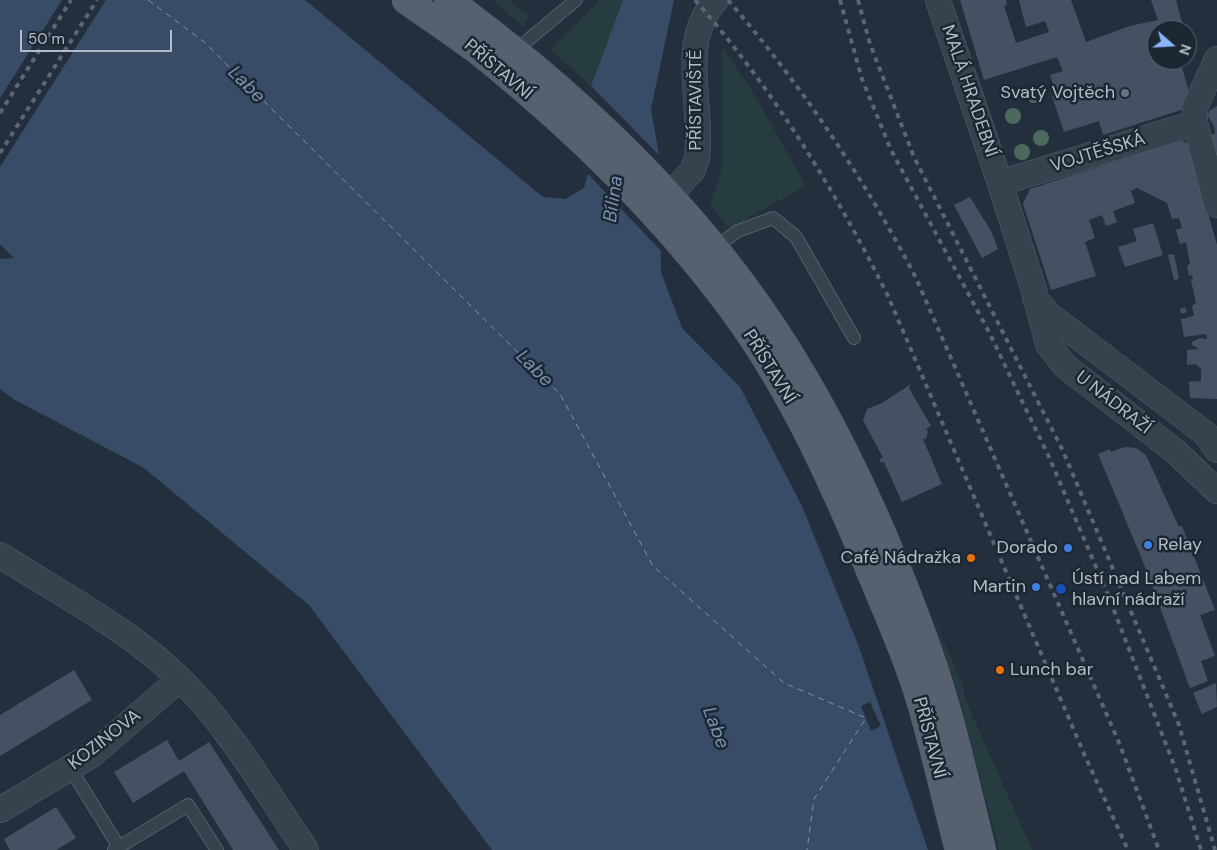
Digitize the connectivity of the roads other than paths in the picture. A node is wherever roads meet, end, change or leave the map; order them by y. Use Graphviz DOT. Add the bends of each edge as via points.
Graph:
graph roads {
  1 [pos="406,0"];
  2 [pos="448,0"];
  3 [pos="576,0"];
  4 [pos="716,0"];
  5 [pos="938,0"];
  6 [pos="515,52"];
  7 [pos="1217,60"];
  8 [pos="1195,123"];
  9 [pos="1000,183"];
  10 [pos="664,190"];
  11 [pos="1217,205"];
  12 [pos="714,248"];
  13 [pos="1036,298"];
  14 [pos="854,338"];
  15 [pos="1217,450"];
  16 [pos="1217,490"];
  17 [pos="0,556"];
  18 [pos="180,679"];
  19 [pos="70,768"];
  20 [pos="0,810"];
  21 [pos="116,848"];
  22 [pos="217,850"];
  23 [pos="306,850"];
  24 [pos="959,850"];
  25 [pos="982,850"];
  1 -- 24 [label="main road, PŘÍSTAVNÍ" via="486,57 589,148 660,221 722,295 765,358 805,427 900,640 918,694"];
  2 -- 6 [label="main road, PŘÍSTAVNÍ"];
  3 -- 6 [label="lane"];
  4 -- 10 [label="street, PŘÍSTAVIŠTĚ" via="703,16 696,36 697,158 692,171"];
  5 -- 9 [label="street, MALÁ HRADEBNÍ"];
  6 -- 10 [label="main road, PŘÍSTAVNÍ" via="590,116"];
  7 -- 8 [label="street" via="1195,107"];
  8 -- 9 [label="street, VOJTĚŠSKÁ"];
  8 -- 11 [label="street"];
  9 -- 13 [label="street, U NÁDRAŽÍ"];
  10 -- 12 [label="main road, PŘÍSTAVNÍ"];
  12 -- 14 [label="lane" via="738,231 773,218 796,237"];
  12 -- 25 [label="main road, PŘÍSTAVNÍ" via="788,351 850,460 874,511 922,633 952,732"];
  13 -- 15 [label="street, U NÁDRAŽÍ" via="1048,314 1206,434"];
  13 -- 16 [label="street, U NÁDRAŽÍ" via="1048,344 1065,366 1176,452"];
  17 -- 18 [label="street" via="132,638"];
  18 -- 19 [label="street, KOZINOVA" via="93,754"];
  18 -- 23 [label="street" via="220,725"];
  19 -- 20 [label="street, KOZINOVA"];
  19 -- 21 [label="lane"];
  21 -- 22 [label="lane" via="188,805"];
}
